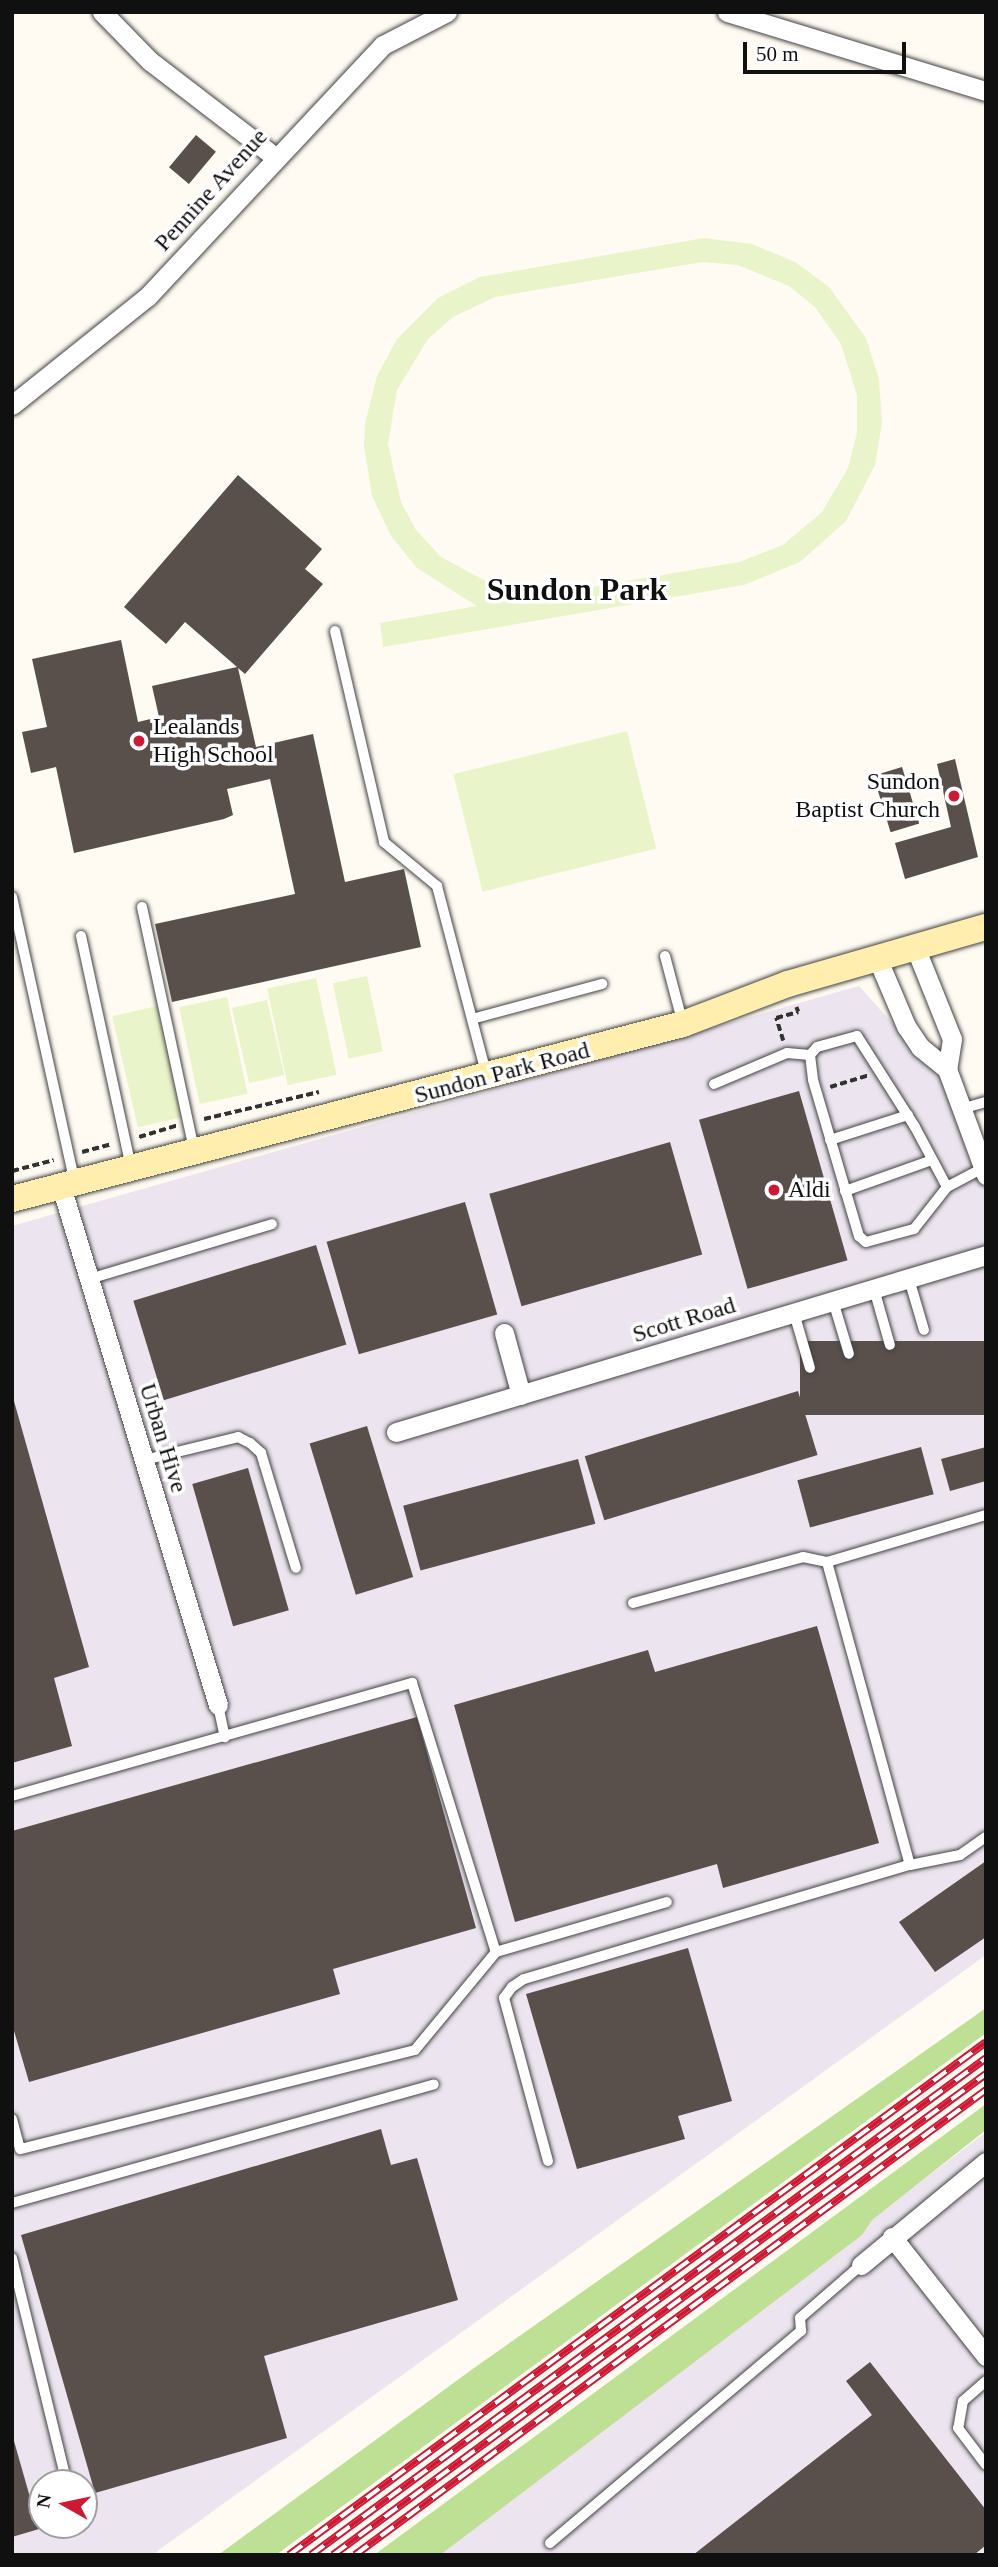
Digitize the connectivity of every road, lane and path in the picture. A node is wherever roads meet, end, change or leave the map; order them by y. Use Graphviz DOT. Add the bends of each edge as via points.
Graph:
graph roads {
  1 [pos="102,12"];
  2 [pos="447,12"];
  3 [pos="727,12"];
  4 [pos="986,91"];
  5 [pos="274,156"];
  6 [pos="12,405"];
  7 [pos="335,631"];
  8 [pos="12,897"];
  9 [pos="142,907"];
  10 [pos="986,927"];
  11 [pos="81,936"];
  12 [pos="915,947"];
  13 [pos="665,956"];
  14 [pos="878,960"];
  15 [pos="602,984"];
  16 [pos="788,984"];
  17 [pos="472,1019"];
  18 [pos="683,1024"];
  19 [pos="786,1053"];
  20 [pos="810,1055"];
  21 [pos="947,1069"];
  22 [pos="487,1077"];
  23 [pos="714,1084"];
  24 [pos="322,1091"];
  25 [pos="986,1102"];
  26 [pos="961,1110"];
  27 [pos="908,1115"];
  28 [pos="189,1123"];
  29 [pos="830,1140"];
  30 [pos="125,1141"];
  31 [pos="195,1154"];
  32 [pos="70,1156"];
  33 [pos="932,1160"];
  34 [pos="12,1171"];
  35 [pos="132,1171"];
  36 [pos="984,1171"];
  37 [pos="68,1184"];
  38 [pos="947,1187"];
  39 [pos="845,1191"];
  40 [pos="12,1199"];
  41 [pos="272,1224"];
  42 [pos="986,1255"];
  43 [pos="89,1279"];
  44 [pos="909,1279"];
  45 [pos="874,1289"];
  46 [pos="833,1301"];
  47 [pos="794,1313"];
  48 [pos="924,1330"];
  49 [pos="504,1333"];
  50 [pos="890,1345"];
  51 [pos="849,1354"];
  52 [pos="810,1368"];
  53 [pos="521,1395"];
  54 [pos="396,1432"];
  55 [pos="144,1460"];
  56 [pos="986,1515"];
  57 [pos="827,1562"];
  58 [pos="296,1568"];
  59 [pos="633,1604"];
  60 [pos="218,1704"];
  61 [pos="225,1737"];
  62 [pos="12,1796"];
  63 [pos="986,1837"];
  64 [pos="910,1865"];
  65 [pos="667,1902"];
  66 [pos="496,1952"];
  67 [pos="434,2084"];
  68 [pos="12,2119"];
  69 [pos="548,2161"];
  70 [pos="986,2162"];
  71 [pos="12,2203"];
  72 [pos="892,2237"];
  73 [pos="12,2258"];
  74 [pos="861,2265"];
  75 [pos="986,2356"];
  76 [pos="986,2381"];
  77 [pos="986,2465"];
  78 [pos="64,2469"];
  79 [pos="550,2543"];
  1 -- 5 [label="street" via="150,61"];
  2 -- 5 [label="street, Pennine Avenue" via="383,45"];
  3 -- 4 [label="street"];
  5 -- 6 [label="street, Pennine Avenue" via="146,297"];
  7 -- 17 [label="lane" via="384,842 437,886"];
  8 -- 32 [label="lane"];
  9 -- 28 [label="lane"];
  10 -- 12 [label="street, Sundon Park Road"];
  11 -- 30 [label="lane"];
  12 -- 14 [label="street, Sundon Park Road"];
  12 -- 21 [label="street" via="952,1039"];
  13 -- 18 [label="lane"];
  14 -- 16 [label="street, Sundon Park Road"];
  14 -- 21 [label="street" via="906,1026 920,1047"];
  15 -- 17 [label="lane"];
  16 -- 18 [label="street, Sundon Park Road"];
  16 -- 19 [label="path" via="798,1012 776,1018"];
  17 -- 22 [label="lane"];
  18 -- 22 [label="street, Sundon Park Road"];
  19 -- 20 [label="lane"];
  19 -- 23 [label="lane"];
  20 -- 27 [label="lane" via="817,1047 857,1036"];
  20 -- 29 [label="lane"];
  21 -- 26 [label="street"];
  22 -- 31 [label="street, Sundon Park Road"];
  24 -- 28 [label="path"];
  25 -- 26 [label="lane"];
  26 -- 36 [label="street"];
  27 -- 29 [label="lane"];
  27 -- 33 [label="lane"];
  28 -- 30 [label="path"];
  28 -- 31 [label="lane"];
  29 -- 39 [label="lane"];
  30 -- 32 [label="path"];
  30 -- 35 [label="lane"];
  31 -- 35 [label="street, Sundon Park Road"];
  32 -- 34 [label="path"];
  32 -- 37 [label="lane"];
  33 -- 38 [label="lane"];
  33 -- 39 [label="lane"];
  35 -- 37 [label="street, Sundon Park Road"];
  36 -- 38 [label="lane"];
  37 -- 40 [label="street, Sundon Park Road"];
  37 -- 43 [label="street, Urban Hive"];
  38 -- 39 [label="lane" via="914,1229 866,1242 859,1236"];
  41 -- 43 [label="lane"];
  42 -- 44 [label="street, Scott Road"];
  43 -- 55 [label="street, Urban Hive"];
  44 -- 45 [label="street, Scott Road"];
  44 -- 48 [label="lane"];
  45 -- 46 [label="street, Scott Road"];
  45 -- 50 [label="lane"];
  46 -- 47 [label="street, Scott Road"];
  46 -- 51 [label="lane"];
  47 -- 52 [label="lane"];
  47 -- 53 [label="street, Scott Road"];
  49 -- 53 [label="street"];
  53 -- 54 [label="street, Scott Road"];
  55 -- 58 [label="lane" via="238,1437 250,1443 261,1453"];
  55 -- 60 [label="street, Urban Hive"];
  56 -- 57 [label="lane"];
  57 -- 59 [label="lane" via="803,1557"];
  57 -- 64 [label="lane"];
  60 -- 61 [label="lane"];
  61 -- 62 [label="lane"];
  61 -- 66 [label="lane" via="411,1683"];
  63 -- 64 [label="lane" via="960,1855"];
  64 -- 69 [label="lane" via="524,1979 512,1987 503,1998"];
  65 -- 66 [label="lane"];
  66 -- 68 [label="lane" via="415,2050 20,2149"];
  67 -- 71 [label="lane"];
  70 -- 72 [label="street"];
  72 -- 74 [label="street"];
  72 -- 75 [label="street"];
  73 -- 78 [label="lane"];
  74 -- 79 [label="lane" via="800,2318 801,2331"];
  76 -- 77 [label="lane" via="963,2401 958,2428"];
}
